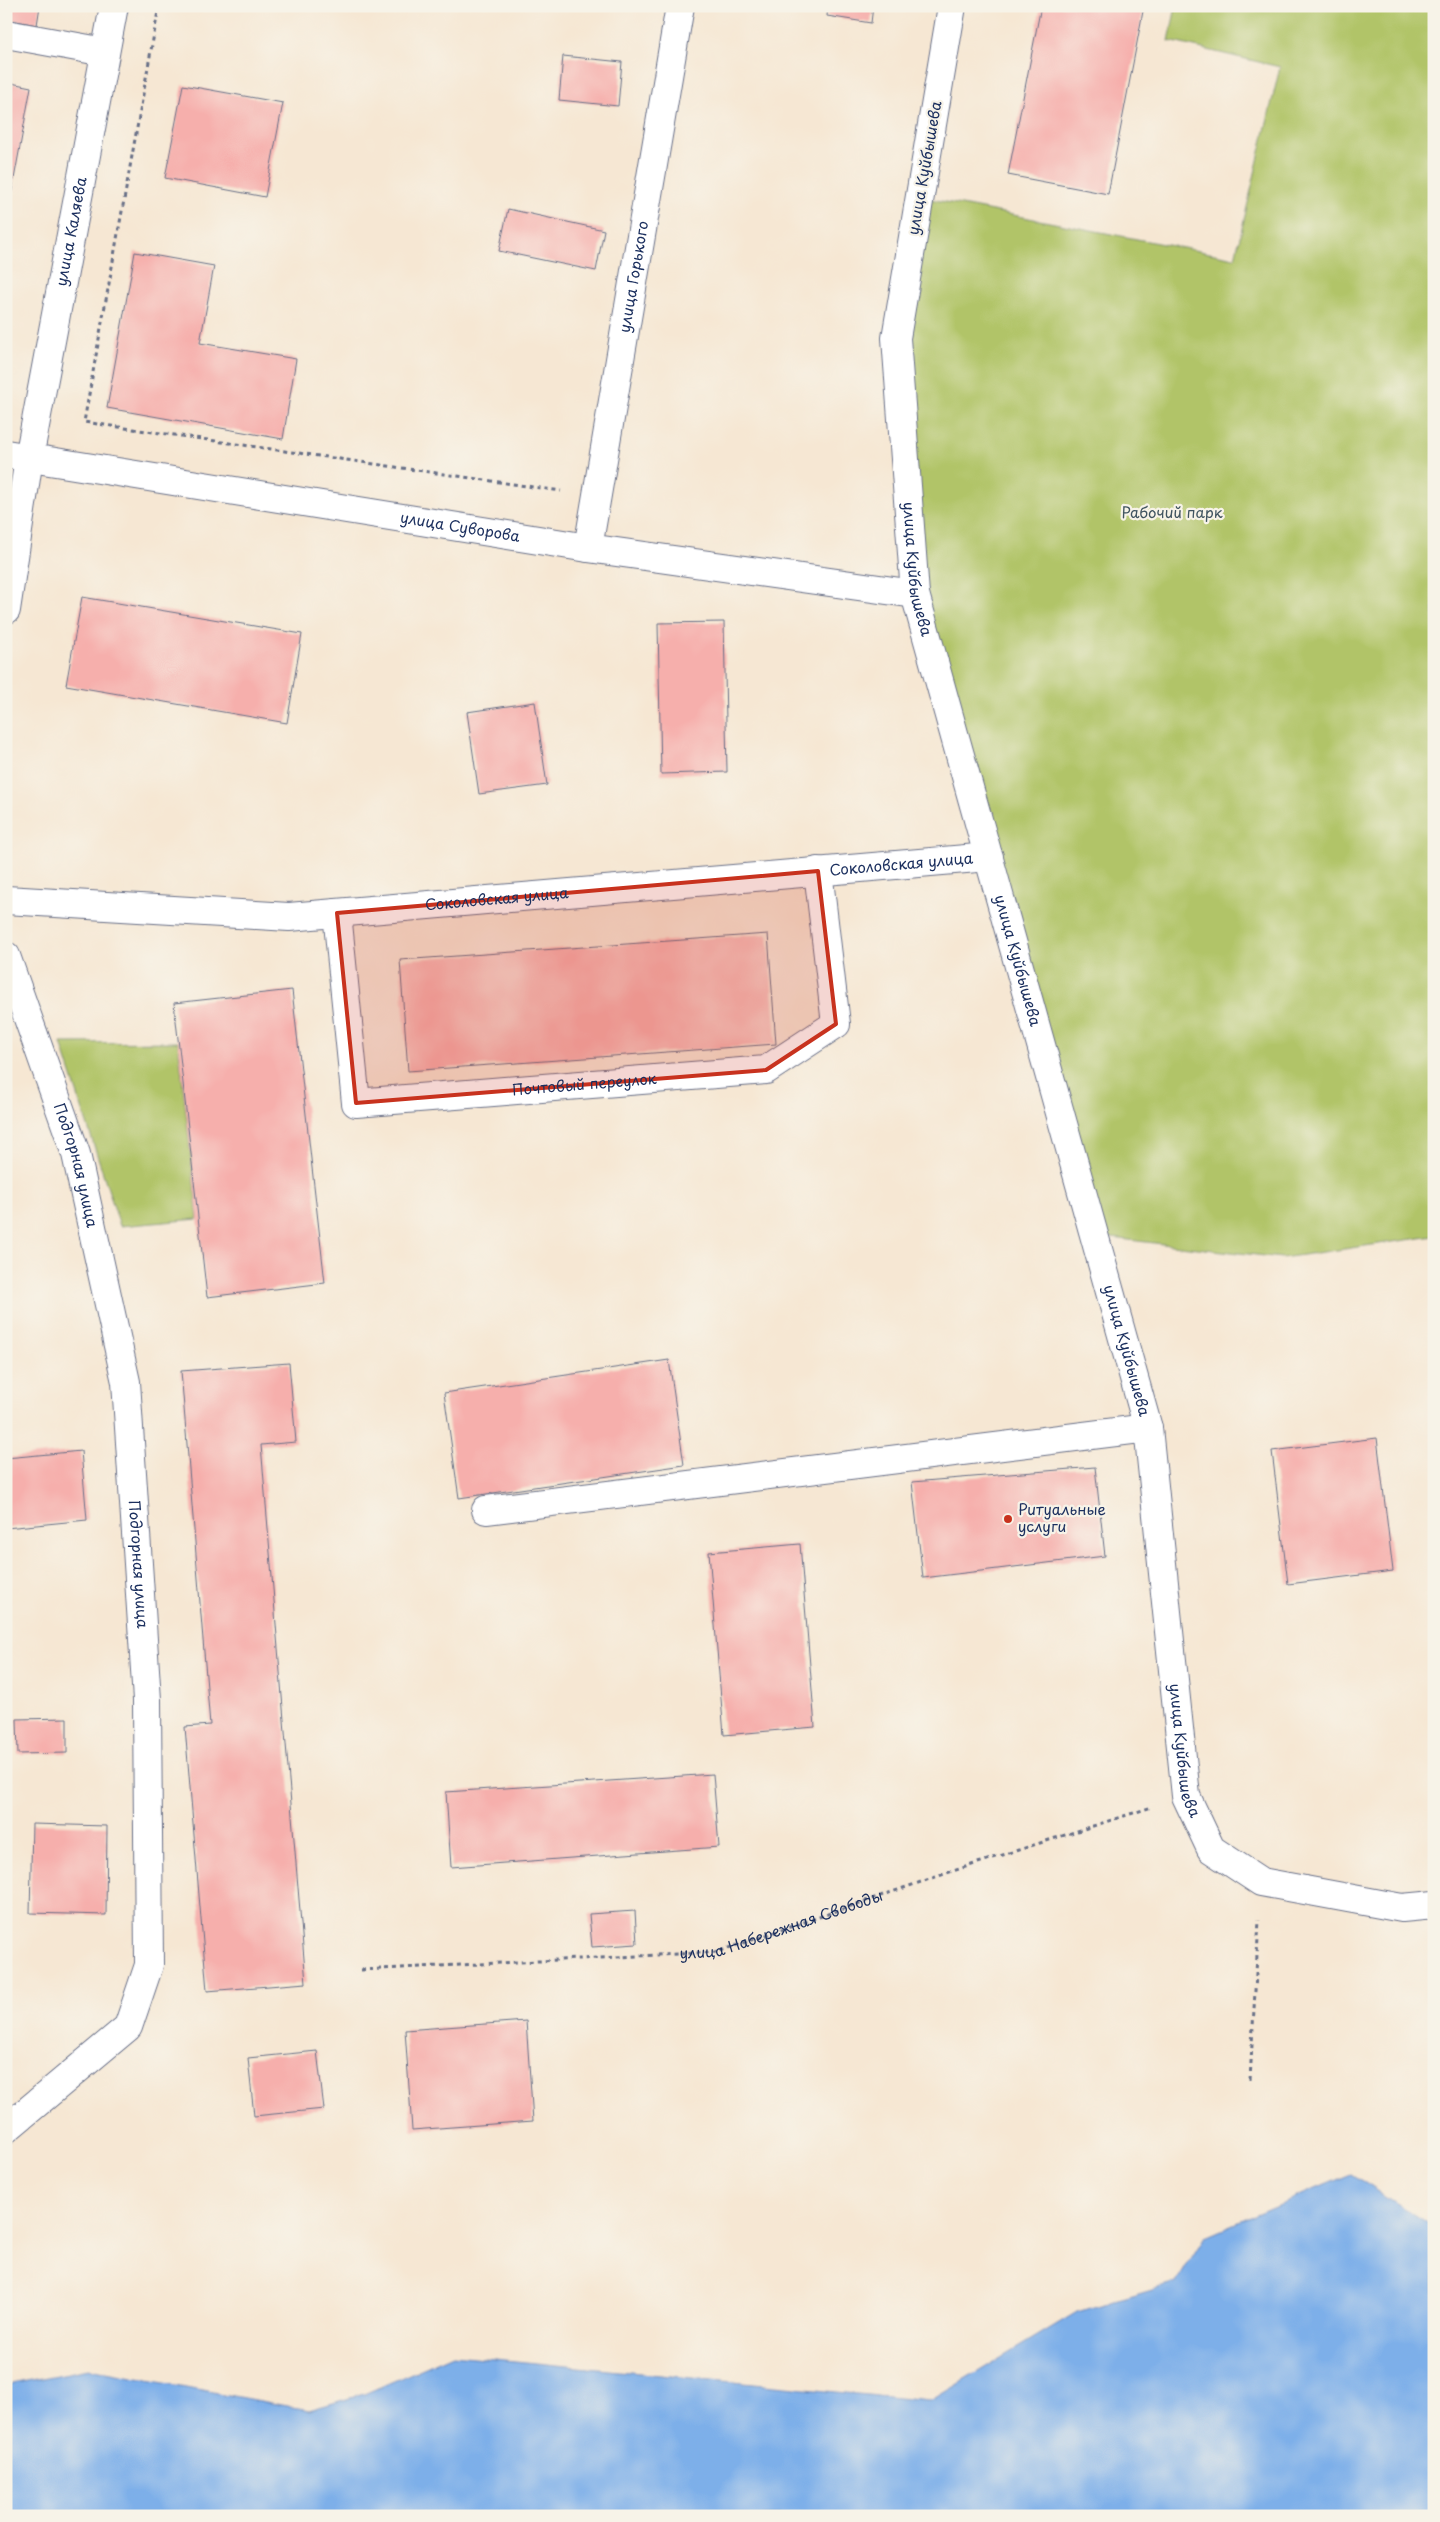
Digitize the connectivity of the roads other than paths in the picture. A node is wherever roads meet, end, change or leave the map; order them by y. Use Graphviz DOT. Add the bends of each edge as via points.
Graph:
graph roads {
  1 [pos="114,6"];
  2 [pos="680,6"];
  3 [pos="952,6"];
  4 [pos="6,34"];
  5 [pos="105,52"];
  6 [pos="18,456"];
  7 [pos="588,548"];
  8 [pos="915,594"];
  9 [pos="6,610"];
  10 [pos="989,857"];
  11 [pos="818,871"];
  12 [pos="6,900"];
  13 [pos="336,913"];
  14 [pos="6,956"];
  15 [pos="1148,1428"];
  16 [pos="486,1510"];
  17 [pos="1434,1905"];
  18 [pos="6,2129"];
  1 -- 5 [label="street, улица Каляева"];
  2 -- 7 [label="street, улица Горького"];
  3 -- 8 [label="street, улица Куйбышева" via="896,338"];
  4 -- 5 [label="street"];
  5 -- 6 [label="street, улица Каляева"];
  6 -- 7 [label="street, улица Суворова"];
  6 -- 9 [label="street"];
  7 -- 8 [label="street, улица Суворова"];
  8 -- 10 [label="street, улица Куйбышева"];
  10 -- 11 [label="street, Соколовская улица"];
  10 -- 15 [label="street, улица Куйбышева"];
  11 -- 13 [label="street, Соколовская улица"];
  11 -- 13 [label="street, Почтовый переулок" via="836,1024 766,1070 356,1103"];
  12 -- 13 [label="street, Соколовская улица" via="289,916"];
  14 -- 18 [label="street, Подгорная улица" via="76,1154 126,1382 147,1700 149,1965 128,2027"];
  15 -- 16 [label="street"];
  15 -- 17 [label="street, улица Куйбышева" via="1186,1796 1211,1849 1261,1882 1402,1908"];
}
